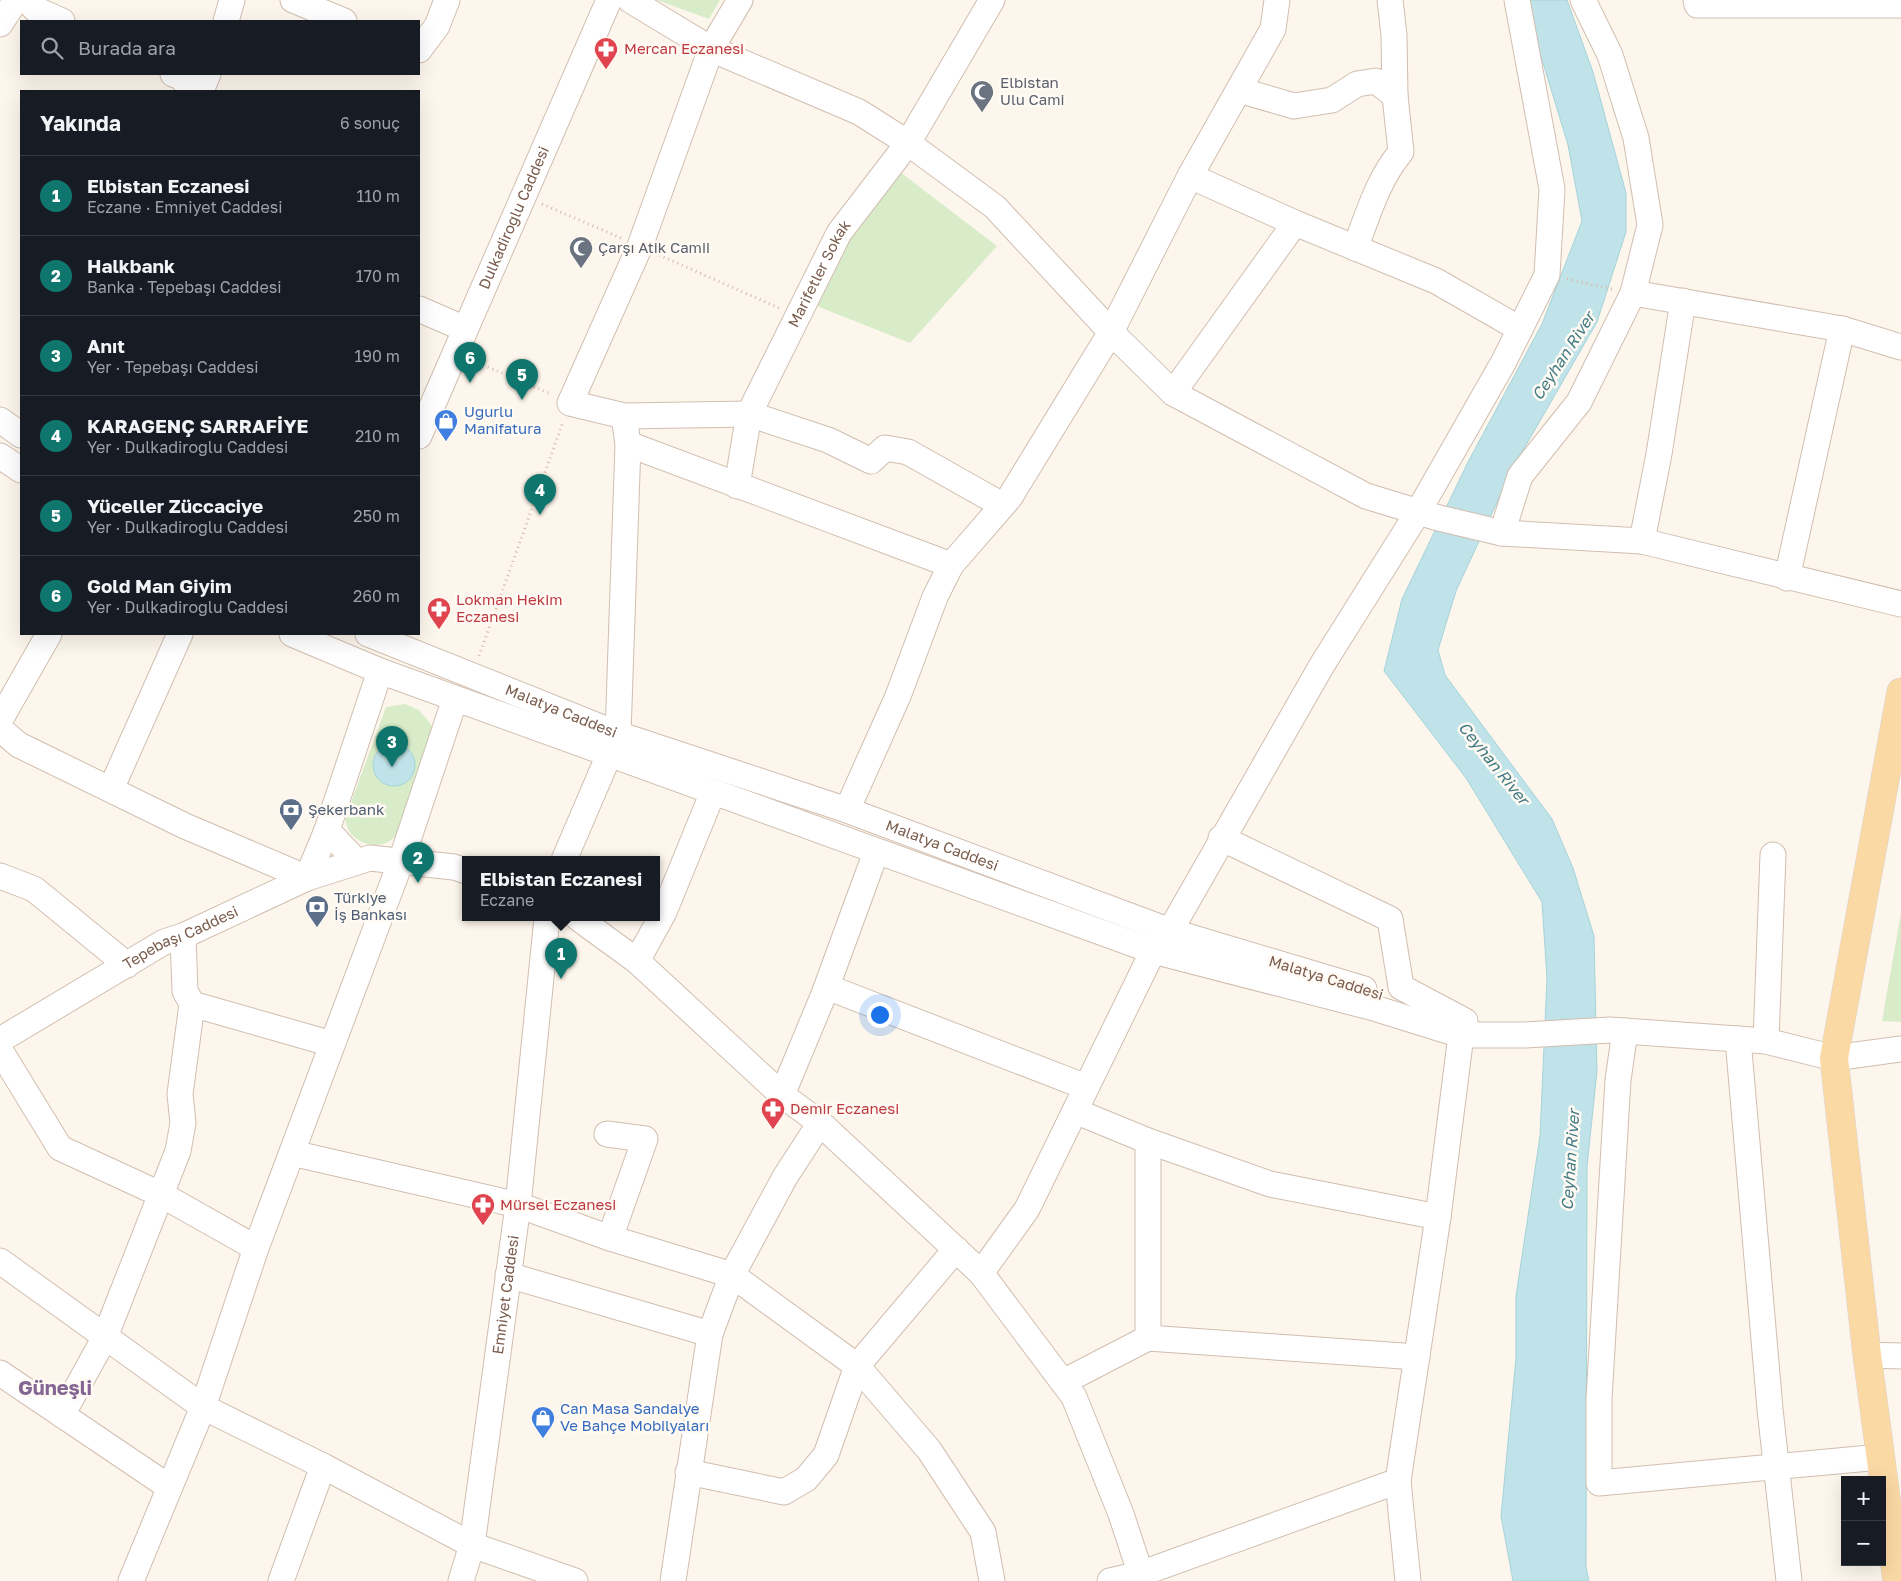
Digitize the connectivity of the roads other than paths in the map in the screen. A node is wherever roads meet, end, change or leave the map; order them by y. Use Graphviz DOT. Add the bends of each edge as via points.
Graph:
graph roads {
  1 [pos="16,0"];
  2 [pos="27,0"];
  3 [pos="232,0"];
  4 [pos="293,0"];
  5 [pos="447,0"];
  6 [pos="609,0"];
  7 [pos="630,0"];
  8 [pos="740,0"];
  9 [pos="992,0"];
  10 [pos="1277,0"];
  11 [pos="1390,0"];
  12 [pos="1516,0"];
  13 [pos="1583,0"];
  14 [pos="1696,0"];
  15 [pos="1901,5"];
  16 [pos="60,20"];
  17 [pos="226,20"];
  18 [pos="342,20"];
  19 [pos="0,24"];
  20 [pos="420,49"];
  21 [pos="711,49"];
  22 [pos="176,75"];
  23 [pos="208,75"];
  24 [pos="192,90"];
  25 [pos="201,90"];
  26 [pos="1239,90"];
  27 [pos="1395,96"];
  28 [pos="908,144"];
  29 [pos="1190,176"];
  30 [pos="1295,223"];
  31 [pos="1355,248"];
  32 [pos="1633,293"];
  33 [pos="1683,301"];
  34 [pos="420,309"];
  35 [pos="1520,329"];
  36 [pos="1842,329"];
  37 [pos="465,330"];
  38 [pos="1111,332"];
  39 [pos="1901,347"];
  40 [pos="1173,393"];
  41 [pos="748,414"];
  42 [pos="624,416"];
  43 [pos="0,420"];
  44 [pos="420,430"];
  45 [pos="20,434"];
  46 [pos="628,444"];
  47 [pos="0,456"];
  48 [pos="20,469"];
  49 [pos="738,486"];
  50 [pos="1002,505"];
  51 [pos="1426,515"];
  52 [pos="1502,532"];
  53 [pos="1642,541"];
  54 [pos="951,566"];
  55 [pos="1787,578"];
  56 [pos="1901,604"];
  57 [pos="48,635"];
  58 [pos="180,635"];
  59 [pos="294,635"];
  60 [pos="370,635"];
  61 [pos="380,671"];
  62 [pos="1901,692"];
  63 [pos="455,699"];
  64 [pos="0,720"];
  65 [pos="0,729"];
  66 [pos="614,744"];
  67 [pos="111,789"];
  68 [pos="713,792"];
  69 [pos="847,810"];
  70 [pos="327,830"];
  71 [pos="1221,838"];
  72 [pos="876,852"];
  73 [pos="1773,855"];
  74 [pos="566,856"];
  75 [pos="364,860"];
  76 [pos="401,861"];
  77 [pos="462,870"];
  78 [pos="0,876"];
  79 [pos="307,878"];
  80 [pos="660,920"];
  81 [pos="547,921"];
  82 [pos="582,921"];
  83 [pos="659,921"];
  84 [pos="1170,931"];
  85 [pos="183,936"];
  86 [pos="1153,951"];
  87 [pos="638,961"];
  88 [pos="127,965"];
  89 [pos="827,987"];
  90 [pos="192,1004"];
  91 [pos="1463,1028"];
  92 [pos="1617,1030"];
  93 [pos="1738,1039"];
  94 [pos="0,1040"];
  95 [pos="1766,1041"];
  96 [pos="332,1044"];
  97 [pos="1901,1049"];
  98 [pos="0,1050"];
  99 [pos="1834,1058"];
  100 [pos="1086,1087"];
  101 [pos="782,1095"];
  102 [pos="1075,1111"];
  103 [pos="820,1123"];
  104 [pos="607,1134"];
  105 [pos="1148,1141"];
  106 [pos="292,1153"];
  107 [pos="162,1195"];
  108 [pos="518,1205"];
  109 [pos="1438,1217"];
  110 [pos="610,1238"];
  111 [pos="256,1248"];
  112 [pos="956,1249"];
  113 [pos="0,1261"];
  114 [pos="981,1273"];
  115 [pos="508,1275"];
  116 [pos="732,1275"];
  117 [pos="710,1334"];
  118 [pos="105,1337"];
  119 [pos="1148,1338"];
  120 [pos="1867,1355"];
  121 [pos="1901,1356"];
  122 [pos="1417,1357"];
  123 [pos="856,1366"];
  124 [pos="0,1373"];
  125 [pos="1063,1382"];
  126 [pos="202,1407"];
  127 [pos="62,1415"];
  128 [pos="1881,1457"];
  129 [pos="323,1466"];
  130 [pos="1776,1466"];
  131 [pos="688,1472"];
  132 [pos="1398,1481"];
  133 [pos="169,1487"];
  134 [pos="1895,1525"];
  135 [pos="472,1545"];
  136 [pos="1142,1578"];
  137 [pos="131,1581"];
  138 [pos="281,1581"];
  139 [pos="461,1581"];
  140 [pos="575,1581"];
  141 [pos="673,1581"];
  142 [pos="992,1581"];
  143 [pos="1110,1581"];
  144 [pos="1408,1581"];
  145 [pos="1789,1581"];
  146 [pos="1897,1581"];
  1 -- 19 [label="street"];
  2 -- 16 [label="street" via="35,8"];
  3 -- 17 [label="street"];
  4 -- 18 [label="street"];
  5 -- 20 [label="street" via="437,26"];
  6 -- 37 [label="street, Dulkadiroğlu Caddesi"];
  7 -- 21 [label="street"];
  8 -- 21 [label="street"];
  9 -- 28 [label="street, Marifetler Sokak"];
  10 -- 26 [label="street" via="1273,29"];
  11 -- 27 [label="street"];
  12 -- 35 [label="street" via="1552,189 1547,275"];
  13 -- 32 [label="street" via="1610,56 1636,138 1650,225"];
  14 -- 15 [label="street" via="1697,5"];
  21 -- 28 [label="street" via="859,112"];
  21 -- 42 [label="street" via="640,246 570,403"];
  22 -- 24 [label="street"];
  23 -- 25 [label="street"];
  26 -- 27 [label="street" via="1294,106 1332,100 1358,84 1376,82"];
  26 -- 29 [label="street"];
  27 -- 31 [label="street" via="1401,152 1391,164 1374,198"];
  28 -- 38 [label="street" via="995,207"];
  28 -- 41 [label="street, Marifetler Sokak" via="839,233"];
  29 -- 30 [label="street"];
  29 -- 38 [label="street"];
  30 -- 31 [label="street"];
  30 -- 40 [label="street"];
  31 -- 35 [label="street" via="1436,281"];
  32 -- 33 [label="street"];
  32 -- 52 [label="street" via="1579,402 1520,476"];
  33 -- 36 [label="street"];
  33 -- 53 [label="street"];
  34 -- 37 [label="street"];
  35 -- 51 [label="street"];
  36 -- 39 [label="street"];
  36 -- 55 [label="street"];
  37 -- 44 [label="street, Dulkadiroğlu Caddesi"];
  38 -- 40 [label="street"];
  38 -- 50 [label="street" via="1010,497"];
  40 -- 51 [label="street" via="1366,496"];
  41 -- 42 [label="street"];
  41 -- 49 [label="street, Marifetler Sokak"];
  41 -- 50 [label="street" via="828,440 871,461 885,448 908,452"];
  42 -- 46 [label="street"];
  43 -- 45 [label="street"];
  46 -- 49 [label="street"];
  46 -- 66 [label="street"];
  47 -- 48 [label="street"];
  49 -- 54 [label="street"];
  50 -- 54 [label="street"];
  51 -- 52 [label="street"];
  51 -- 71 [label="street" via="1322,665"];
  52 -- 53 [label="street"];
  53 -- 55 [label="street"];
  54 -- 69 [label="street" via="935,597 898,696"];
  55 -- 56 [label="street"];
  57 -- 64 [label="street"];
  58 -- 67 [label="street"];
  59 -- 61 [label="street"];
  60 -- 66 [label="street, Malatya Caddesi" via="472,676"];
  61 -- 63 [label="street"];
  61 -- 70 [label="street"];
  62 -- 99 [label="main road"];
  63 -- 66 [label="street"];
  63 -- 76 [label="street"];
  65 -- 67 [label="street" via="19,745"];
  66 -- 68 [label="street"];
  66 -- 69 [label="street, Malatya Caddesi"];
  66 -- 74 [label="street"];
  67 -- 79 [label="street" via="185,826"];
  68 -- 72 [label="street"];
  68 -- 80 [label="street"];
  69 -- 84 [label="street, Malatya Caddesi"];
  70 -- 75 [label="street"];
  70 -- 79 [label="street"];
  71 -- 84 [label="street"];
  71 -- 91 [label="street" via="1390,920 1401,987"];
  72 -- 86 [label="street"];
  72 -- 89 [label="street"];
  73 -- 95 [label="street"];
  75 -- 76 [label="street"];
  75 -- 79 [label="street, Tepebaşı Caddesi"];
  76 -- 77 [label="street"];
  76 -- 96 [label="street"];
  78 -- 88 [label="street" via="34,889"];
  79 -- 85 [label="street, Tepebaşı Caddesi"];
  81 -- 108 [label="street, Emniyet Caddesi"];
  82 -- 87 [label="street"];
  83 -- 87 [label="street"];
  84 -- 86 [label="street"];
  84 -- 91 [label="street, Malatya Caddesi"];
  85 -- 88 [label="street, Tepebaşı Caddesi" via="164,942"];
  85 -- 90 [label="street" via="185,991"];
  86 -- 91 [label="street"];
  86 -- 100 [label="street"];
  87 -- 101 [label="street"];
  88 -- 94 [label="street, Tepebaşı Caddesi"];
  89 -- 100 [label="street"];
  89 -- 101 [label="street"];
  90 -- 96 [label="street"];
  90 -- 107 [label="street" via="180,1094 183,1123 178,1151"];
  91 -- 92 [label="street" via="1525,1036"];
  91 -- 109 [label="street"];
  92 -- 93 [label="street"];
  92 -- 130 [label="street" via="1618,1080 1598,1399 1599,1483"];
  93 -- 95 [label="street"];
  93 -- 130 [label="street"];
  95 -- 99 [label="street"];
  96 -- 106 [label="street"];
  97 -- 99 [label="street"];
  98 -- 107 [label="street" via="60,1148"];
  99 -- 120 [label="main road"];
  100 -- 102 [label="street"];
  101 -- 103 [label="street"];
  102 -- 105 [label="street"];
  102 -- 114 [label="street" via="1026,1209"];
  103 -- 112 [label="street"];
  103 -- 116 [label="street" via="784,1176"];
  104 -- 110 [label="street" via="645,1139"];
  105 -- 109 [label="street" via="1270,1184"];
  105 -- 119 [label="street"];
  106 -- 108 [label="street"];
  106 -- 111 [label="street"];
  107 -- 111 [label="street"];
  107 -- 118 [label="street"];
  108 -- 110 [label="street"];
  108 -- 115 [label="street, Emniyet Caddesi"];
  109 -- 122 [label="street"];
  110 -- 116 [label="street"];
  111 -- 126 [label="street"];
  112 -- 114 [label="street"];
  112 -- 123 [label="street"];
  113 -- 118 [label="street"];
  114 -- 125 [label="street"];
  115 -- 117 [label="street"];
  115 -- 135 [label="street, Emniyet Caddesi"];
  116 -- 117 [label="street"];
  116 -- 123 [label="street"];
  117 -- 131 [label="street"];
  118 -- 126 [label="street"];
  118 -- 127 [label="street"];
  119 -- 122 [label="street"];
  119 -- 125 [label="street"];
  120 -- 121 [label="street"];
  120 -- 128 [label="main road"];
  122 -- 132 [label="street"];
  123 -- 131 [label="street" via="826,1455 817,1468 795,1487 784,1492"];
  123 -- 142 [label="street" via="929,1450 983,1532"];
  124 -- 127 [label="street"];
  125 -- 136 [label="street" via="1074,1397 1100,1460"];
  126 -- 129 [label="street"];
  126 -- 133 [label="street"];
  127 -- 133 [label="street"];
  128 -- 130 [label="street"];
  128 -- 134 [label="main road"];
  129 -- 135 [label="street"];
  129 -- 138 [label="street"];
  130 -- 145 [label="street"];
  131 -- 141 [label="street"];
  132 -- 136 [label="street"];
  132 -- 144 [label="street"];
  133 -- 137 [label="street"];
  134 -- 146 [label="main road"];
  135 -- 139 [label="street, Emniyet Caddesi"];
  135 -- 140 [label="street"];
  136 -- 143 [label="street"];
}
